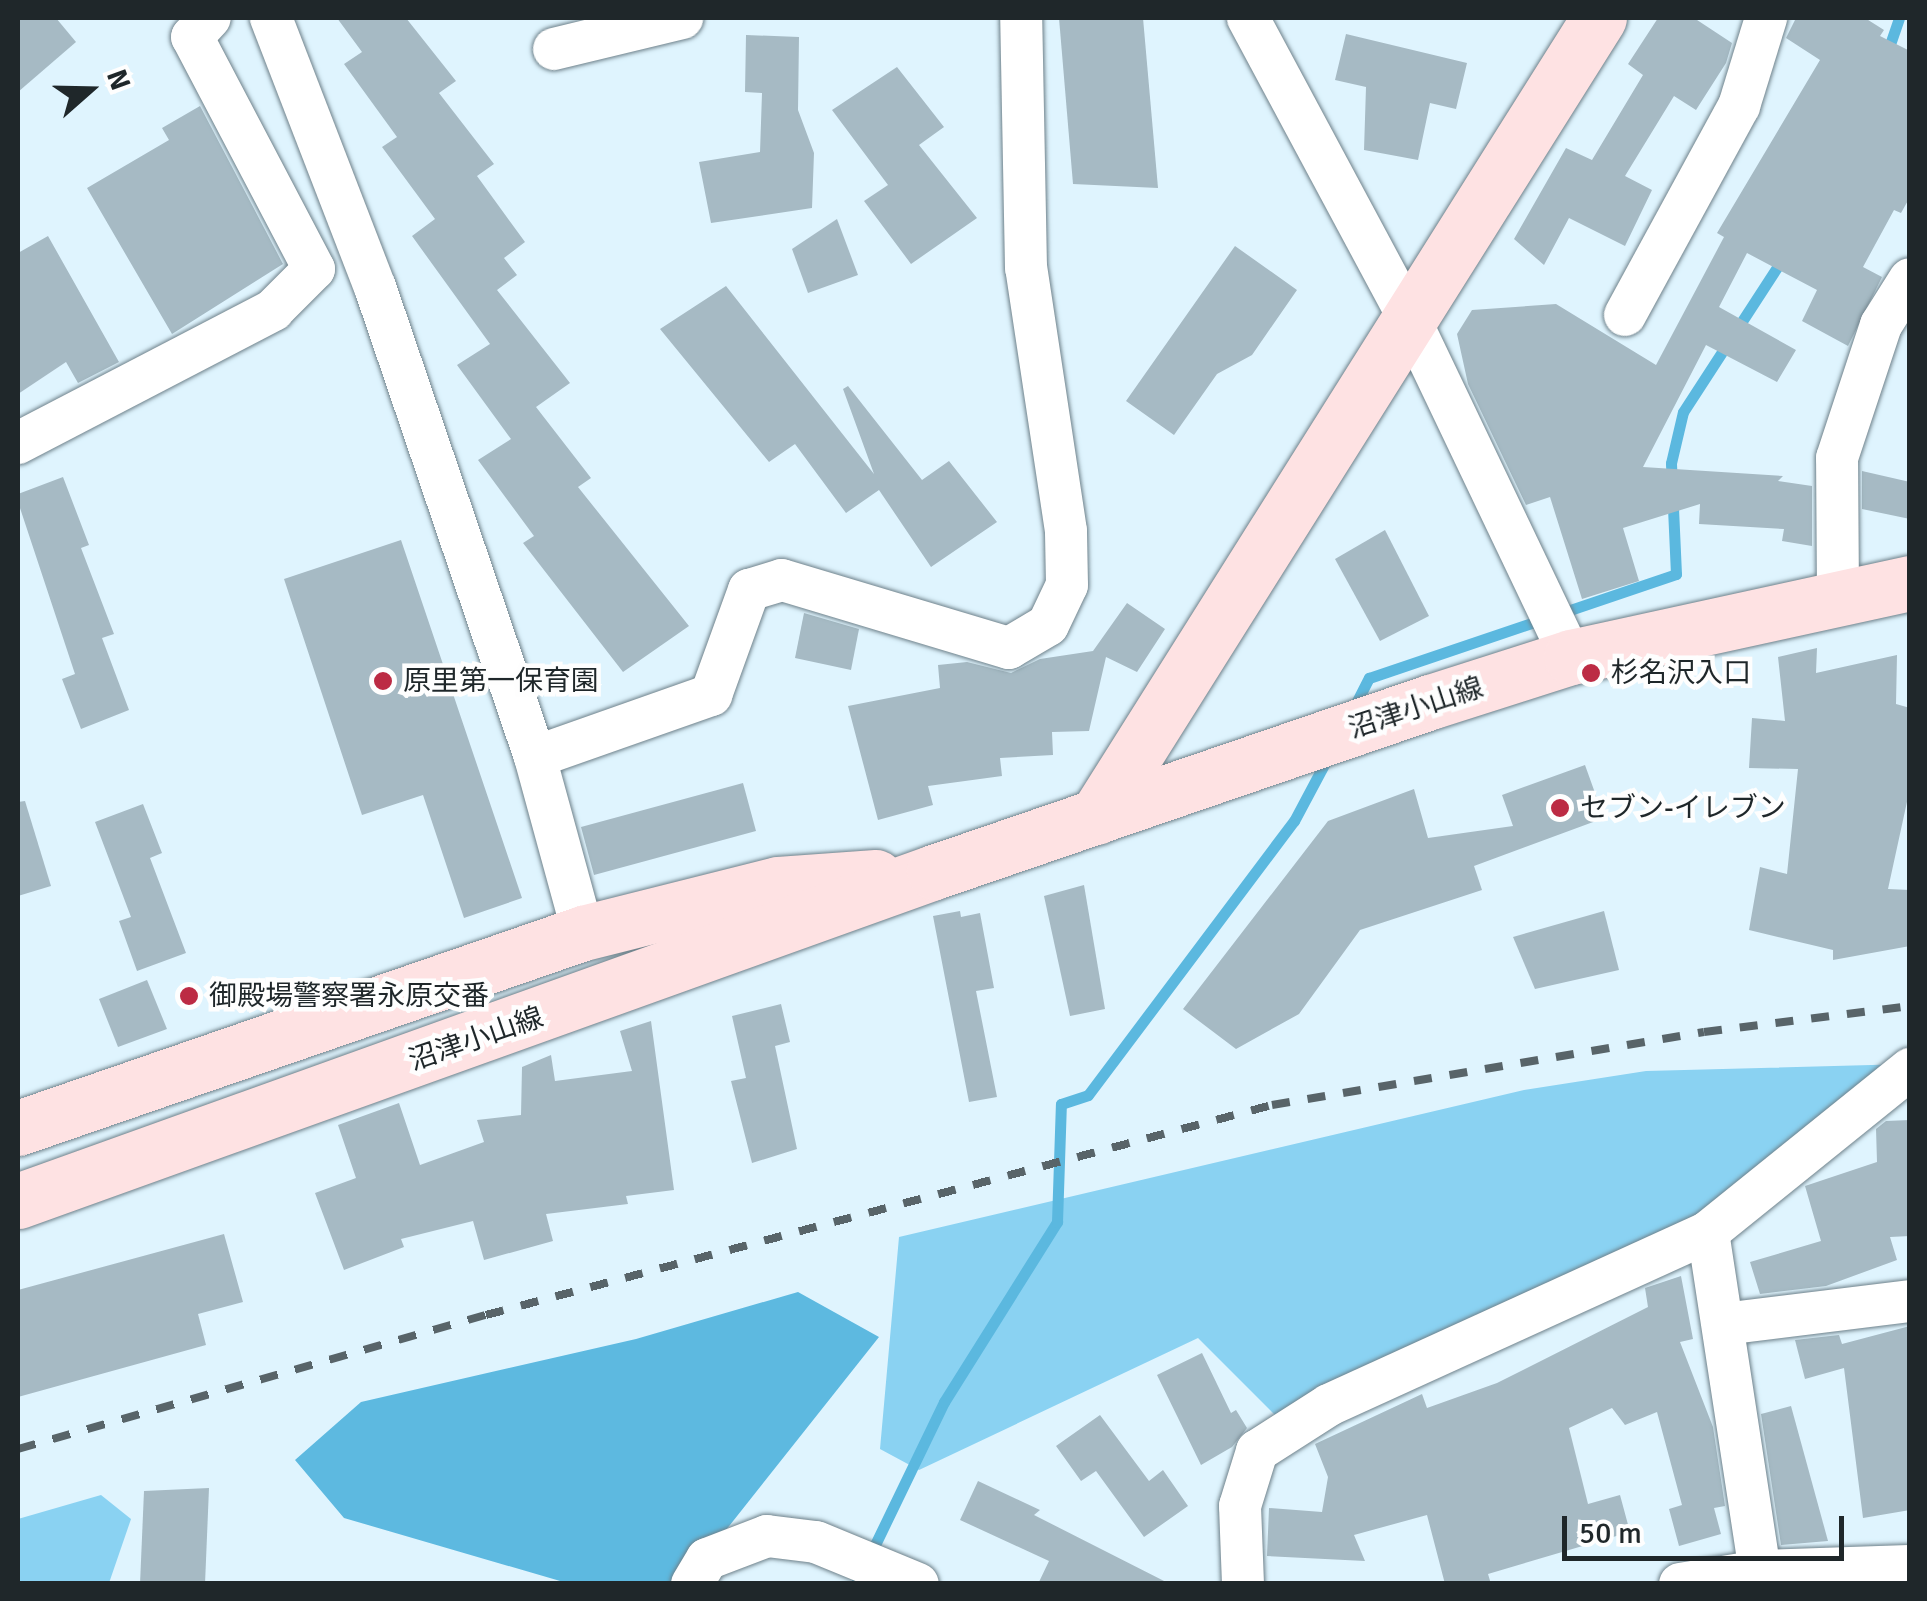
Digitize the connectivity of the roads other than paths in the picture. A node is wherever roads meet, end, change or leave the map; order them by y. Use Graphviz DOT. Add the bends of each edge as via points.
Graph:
graph roads {
  1 [pos="210,18"];
  2 [pos="270,18"];
  3 [pos="682,18"];
  4 [pos="1021,18"];
  5 [pos="1248,18"];
  6 [pos="1599,18"];
  7 [pos="1766,18"];
  8 [pos="554,49"];
  9 [pos="1910,280"];
  10 [pos="1625,315"];
  11 [pos="1411,322"];
  12 [pos="18,443"];
  13 [pos="1910,583"];
  14 [pos="1838,594"];
  15 [pos="1572,657"];
  16 [pos="535,757"];
  17 [pos="1096,817"];
  18 [pos="934,872"];
  19 [pos="583,933"];
  20 [pos="1910,1070"];
  21 [pos="18,1128"];
  22 [pos="18,1201"];
  23 [pos="1708,1232"];
  24 [pos="1910,1300"];
  25 [pos="1723,1324"];
  26 [pos="1910,1566"];
  27 [pos="1760,1571"];
  28 [pos="692,1584"];
  29 [pos="918,1584"];
  30 [pos="1243,1584"];
  31 [pos="1680,1584"];
  1 -- 12 [label="street" via="192,37 314,269 273,310"];
  2 -- 16 [label="street" via="375,287"];
  3 -- 8 [label="street"];
  4 -- 16 [label="street" via="1026,268 1066,531 1067,585 1048,625 1008,648 782,580 750,590 712,695"];
  5 -- 11 [label="street"];
  6 -- 11 [label="main road" via="1549,88"];
  7 -- 10 [label="street" via="1740,106"];
  9 -- 14 [label="street" via="1881,326 1837,458"];
  11 -- 15 [label="street"];
  11 -- 17 [label="main road"];
  13 -- 14 [label="main road, 沼津小山線"];
  14 -- 15 [label="main road, 沼津小山線"];
  15 -- 17 [label="main road, 沼津小山線"];
  16 -- 19 [label="street"];
  17 -- 18 [label="main road, 沼津小山線"];
  18 -- 19 [label="main road, 沼津小山線" via="778,884"];
  18 -- 22 [label="main road, 沼津小山線"];
  19 -- 21 [label="main road, 沼津小山線"];
  20 -- 23 [label="street"];
  23 -- 25 [label="street"];
  23 -- 30 [label="street" via="1329,1406 1257,1451 1240,1506"];
  24 -- 25 [label="street"];
  25 -- 27 [label="street"];
  26 -- 27 [label="street"];
  27 -- 31 [label="street"];
  28 -- 29 [label="street" via="708,1559 766,1536 816,1542"];
}
